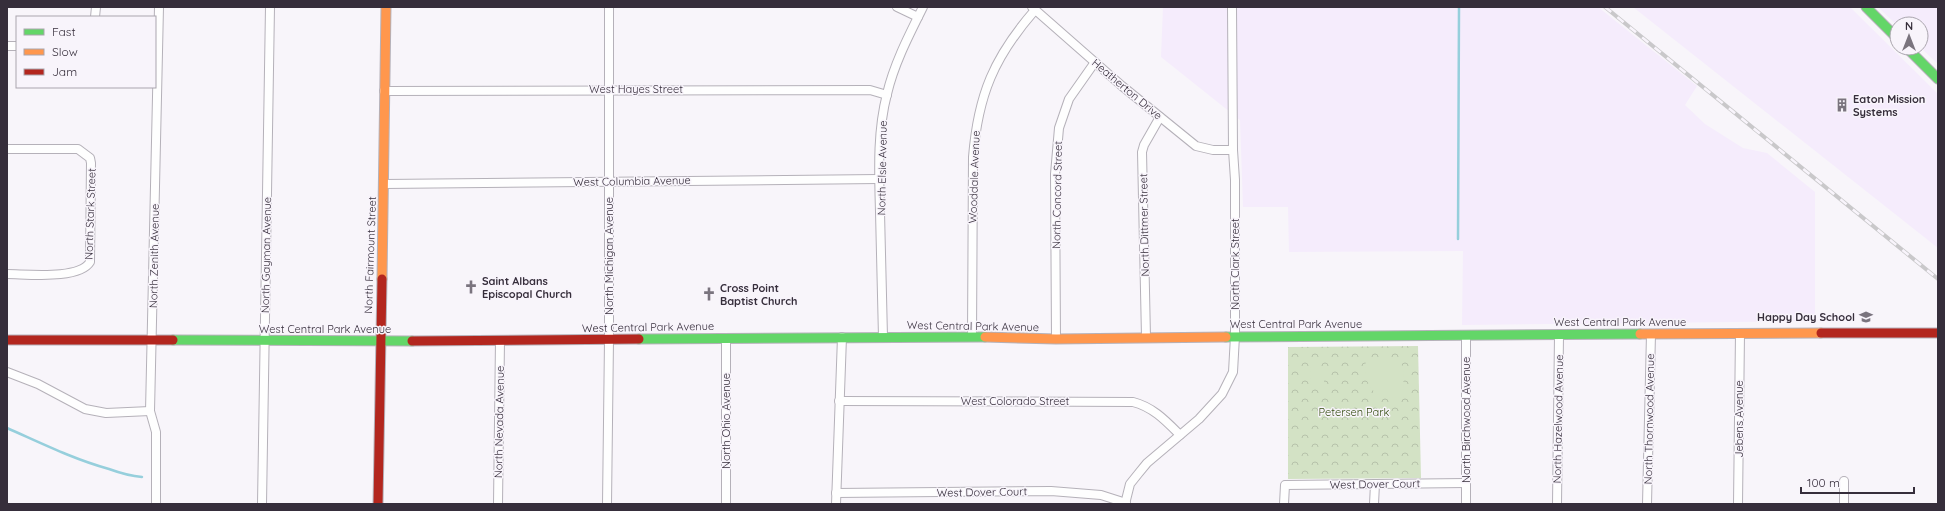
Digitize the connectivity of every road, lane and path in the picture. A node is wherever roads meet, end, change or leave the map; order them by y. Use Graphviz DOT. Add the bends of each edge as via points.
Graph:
graph roads {
  1 [pos="159,7"];
  2 [pos="270,7"];
  3 [pos="386,7"];
  4 [pos="609,7"];
  5 [pos="897,7"];
  6 [pos="923,7"];
  7 [pos="1232,7"];
  8 [pos="1866,7"];
  9 [pos="1034,8"];
  10 [pos="918,18"];
  11 [pos="1889,30"];
  12 [pos="156,43"];
  13 [pos="1915,56"];
  14 [pos="1095,62"];
  15 [pos="1938,79"];
  16 [pos="155,88"];
  17 [pos="609,89"];
  18 [pos="384,91"];
  19 [pos="887,95"];
  20 [pos="1160,117"];
  21 [pos="7,149"];
  22 [pos="1233,150"];
  23 [pos="880,179"];
  24 [pos="609,182"];
  25 [pos="384,184"];
  26 [pos="7,274"];
  27 [pos="1740,333"];
  28 [pos="1938,333"];
  29 [pos="1651,334"];
  30 [pos="1466,335"];
  31 [pos="1559,335"];
  32 [pos="1235,336"];
  33 [pos="842,337"];
  34 [pos="883,337"];
  35 [pos="972,337"];
  36 [pos="1146,337"];
  37 [pos="726,338"];
  38 [pos="1056,339"];
  39 [pos="7,340"];
  40 [pos="152,340"];
  41 [pos="500,340"];
  42 [pos="609,340"];
  43 [pos="264,341"];
  44 [pos="380,341"];
  45 [pos="7,372"];
  46 [pos="839,401"];
  47 [pos="150,410"];
  48 [pos="1180,434"];
  49 [pos="1844,482"];
  50 [pos="1375,484"];
  51 [pos="1466,484"];
  52 [pos="836,493"];
  53 [pos="156,504"];
  54 [pos="262,504"];
  55 [pos="378,504"];
  56 [pos="498,504"];
  57 [pos="606,504"];
  58 [pos="726,504"];
  59 [pos="836,504"];
  60 [pos="1126,504"];
  61 [pos="1284,504"];
  62 [pos="1374,504"];
  63 [pos="1466,504"];
  64 [pos="1557,504"];
  65 [pos="1647,504"];
  66 [pos="1738,504"];
  67 [pos="1844,504"];
  1 -- 12 [label="street, North Zenith Avenue"];
  2 -- 43 [label="street, North Gayman Avenue"];
  3 -- 18 [label="street, North Fairmount Street"];
  4 -- 17 [label="street, North Michigan Avenue"];
  5 -- 10 [label="street"];
  6 -- 10 [label="street, North Elsie Avenue"];
  7 -- 22 [label="street, North Clark Street"];
  8 -- 11 [label="street"];
  9 -- 14 [label="street, Heatherton Drive"];
  9 -- 35 [label="street, Wooddale Avenue" via="993,68 981,101 975,128"];
  10 -- 19 [label="street, North Elsie Avenue" via="892,77"];
  13 -- 15 [label="street"];
  14 -- 20 [label="street, Heatherton Drive"];
  14 -- 38 [label="street, North Concord Street" via="1069,99 1059,128 1055,174"];
  16 -- 40 [label="street, North Zenith Avenue"];
  17 -- 18 [label="street, West Hayes Street"];
  17 -- 19 [label="street, West Hayes Street" via="870,90"];
  17 -- 24 [label="street, North Michigan Avenue"];
  18 -- 25 [label="street, North Fairmount Street"];
  19 -- 23 [label="street, North Elsie Avenue" via="880,145"];
  20 -- 22 [label="street, Heatherton Drive" via="1196,146 1213,150"];
  20 -- 36 [label="street, North Dittmer Street" via="1142,152"];
  21 -- 26 [label="street, North Stark Street" via="78,150 92,163 90,262 84,269 71,273"];
  22 -- 32 [label="street, North Clark Street"];
  23 -- 24 [label="street, West Columbia Avenue"];
  23 -- 34 [label="street, North Elsie Avenue"];
  24 -- 25 [label="street, West Columbia Avenue"];
  24 -- 42 [label="street, North Michigan Avenue"];
  25 -- 44 [label="street, North Fairmount Street"];
  27 -- 28 [label="street, West Central Park Avenue"];
  27 -- 29 [label="street, West Central Park Avenue"];
  27 -- 66 [label="street, Jebens Avenue"];
  29 -- 31 [label="street, West Central Park Avenue"];
  29 -- 65 [label="street, North Thornwood Avenue"];
  30 -- 31 [label="street, West Central Park Avenue"];
  30 -- 32 [label="street, West Central Park Avenue"];
  30 -- 51 [label="street, North Birchwood Avenue"];
  31 -- 64 [label="street, North Hazelwood Avenue"];
  32 -- 36 [label="street, West Central Park Avenue"];
  32 -- 48 [label="street, North Clark Street" via="1233,372 1222,394 1199,419"];
  33 -- 34 [label="street, West Central Park Avenue"];
  33 -- 37 [label="street, West Central Park Avenue"];
  33 -- 46 [label="street"];
  34 -- 35 [label="street, West Central Park Avenue"];
  35 -- 38 [label="street, West Central Park Avenue"];
  36 -- 38 [label="street, West Central Park Avenue"];
  37 -- 42 [label="street, West Central Park Avenue"];
  37 -- 58 [label="street, North Ohio Avenue"];
  39 -- 40 [label="street, West Central Park Avenue"];
  40 -- 43 [label="street, West Central Park Avenue"];
  40 -- 47 [label="street, North Zenith Avenue"];
  41 -- 42 [label="street, West Central Park Avenue"];
  41 -- 44 [label="street, West Central Park Avenue"];
  41 -- 56 [label="street, North Nevada Avenue"];
  42 -- 57 [label="street, North Michigan Avenue"];
  43 -- 44 [label="street, West Central Park Avenue"];
  43 -- 54 [label="street, North Gayman Avenue"];
  44 -- 55 [label="street, North Fairmount Street"];
  45 -- 47 [label="street" via="38,384 84,409 106,413"];
  46 -- 48 [label="street, West Colorado Street" via="1133,402 1143,404"];
  46 -- 52 [label="street"];
  47 -- 53 [label="street, North Zenith Avenue" via="156,432"];
  48 -- 60 [label="street, North Clark Street" via="1147,463 1130,484"];
  49 -- 67 [label="street"];
  50 -- 51 [label="street, West Dover Court"];
  50 -- 61 [label="street, West Dover Court" via="1285,485"];
  50 -- 62 [label="street"];
  51 -- 63 [label="street, North Birchwood Avenue"];
  52 -- 59 [label="street"];
  52 -- 60 [label="street, West Dover Court" via="1051,491 1101,494"];
}
